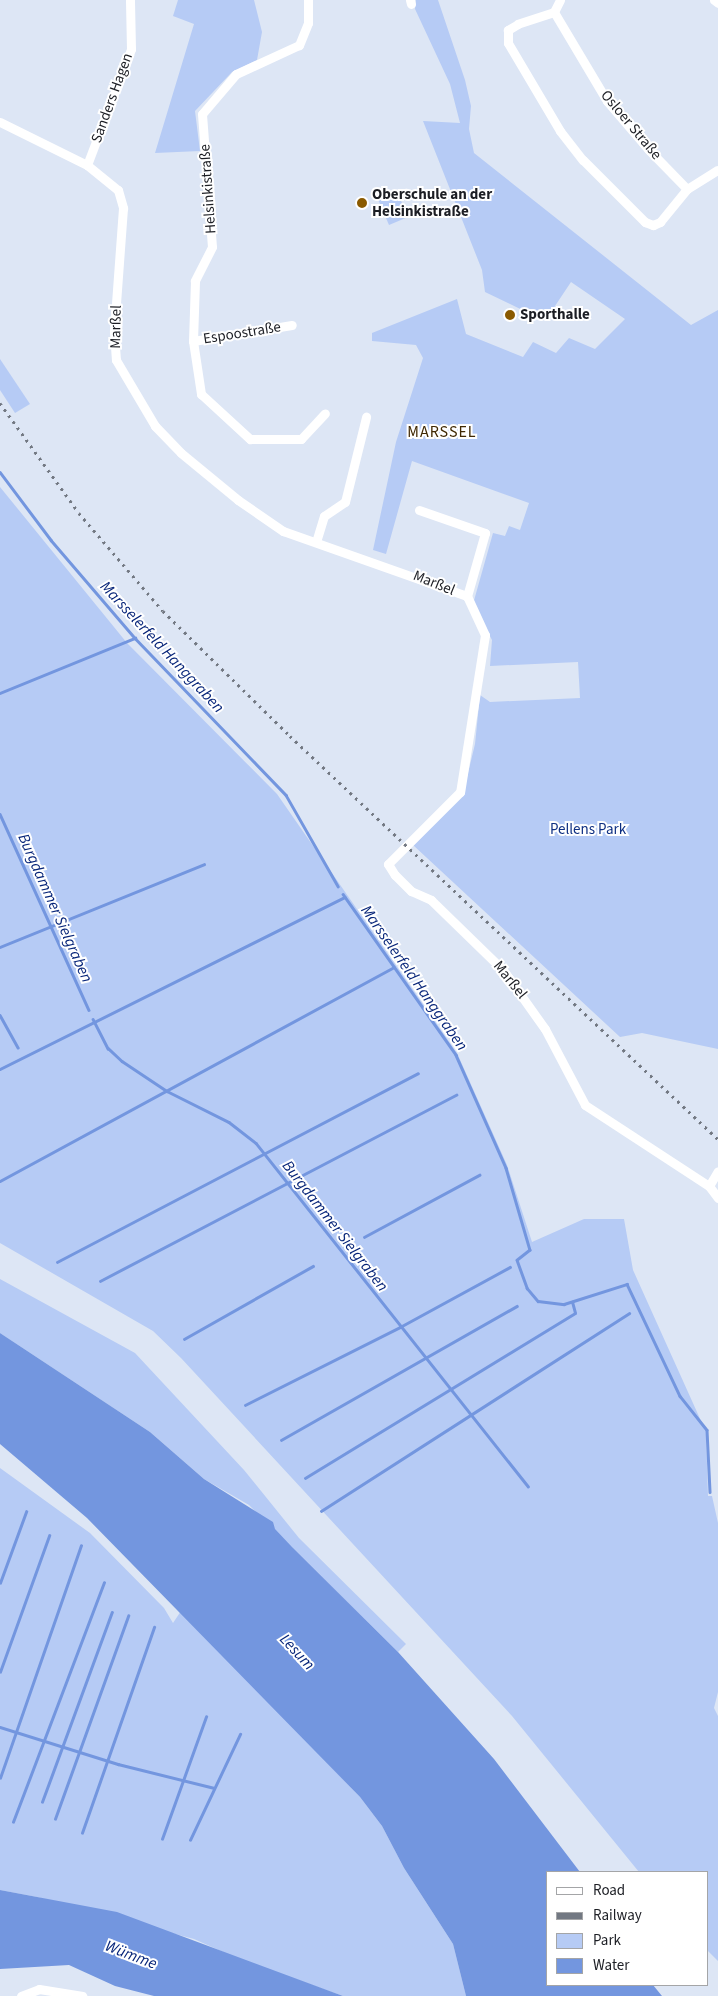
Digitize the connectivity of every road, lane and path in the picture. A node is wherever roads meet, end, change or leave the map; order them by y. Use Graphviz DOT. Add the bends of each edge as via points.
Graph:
graph roads {
  1 [pos="130,0"];
  2 [pos="308,0"];
  3 [pos="560,0"];
  4 [pos="714,0"];
  5 [pos="718,3"];
  6 [pos="554,12"];
  7 [pos="0,122"];
  8 [pos="86,165"];
  9 [pos="718,170"];
  10 [pos="687,189"];
  11 [pos="292,325"];
  12 [pos="193,341"];
  13 [pos="325,413"];
  14 [pos="366,417"];
  15 [pos="419,510"];
  16 [pos="316,542"];
  17 [pos="467,596"];
  18 [pos="718,1171"];
  19 [pos="709,1186"];
  20 [pos="718,1198"];
  21 [pos="21,1996"];
  22 [pos="82,1996"];
  1 -- 8 [label="street, Sanders Hagen" via="131,49"];
  2 -- 12 [label="street, Helsinkistraße" via="308,23 299,45 236,74 202,114 212,247 195,281"];
  3 -- 6 [label="street"];
  4 -- 5 [label="street"];
  6 -- 10 [label="street, Osloer Straße" via="607,101"];
  6 -- 10 [label="street" via="508,30 508,44 560,131 583,160 645,222 653,225 660,222"];
  7 -- 8 [label="street, Marßel"];
  8 -- 16 [label="street, Marßel" via="118,190 123,208 114,332 116,360 136,397 155,426 181,453 238,500 283,531"];
  9 -- 10 [label="street"];
  11 -- 12 [label="street, Espoostraße"];
  12 -- 13 [label="street, Helsinkistraße" via="201,394 250,439 301,439"];
  14 -- 16 [label="street" via="345,502 324,516"];
  15 -- 17 [label="street" via="485,533"];
  16 -- 17 [label="street, Marßel"];
  17 -- 19 [label="street, Marßel" via="485,635 460,792 388,864 394,875 411,891 430,900 503,970 545,1029 585,1105"];
  18 -- 19 [label="street"];
  19 -- 20 [label="street"];
  21 -- 22 [label="street" via="39,1988"];
}
